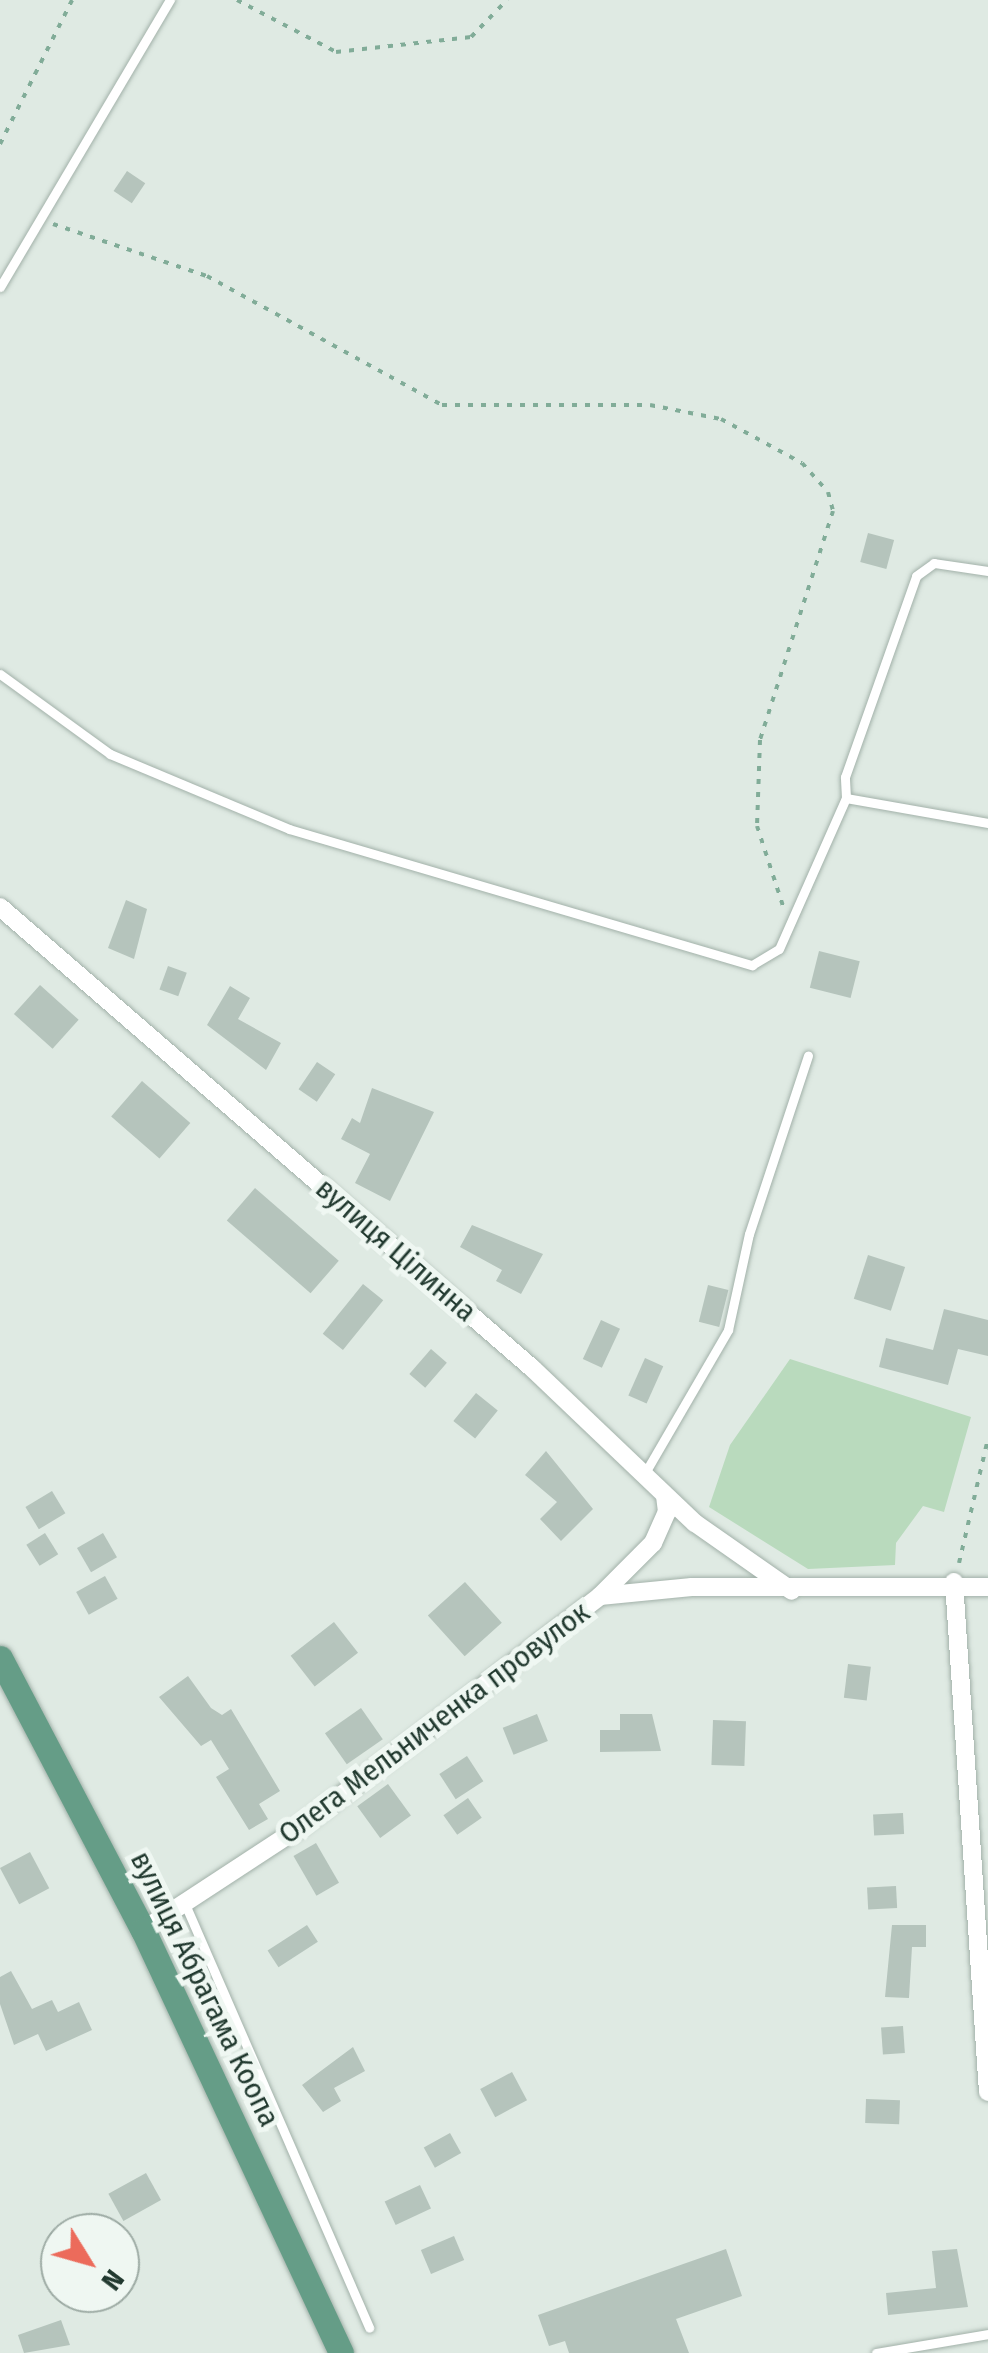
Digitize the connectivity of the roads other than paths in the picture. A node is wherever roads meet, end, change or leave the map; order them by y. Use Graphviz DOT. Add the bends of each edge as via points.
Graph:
graph roads {
  1 [pos="170,0"];
  2 [pos="0,287"];
  3 [pos="988,571"];
  4 [pos="0,674"];
  5 [pos="846,798"];
  6 [pos="988,823"];
  7 [pos="0,906"];
  8 [pos="808,1056"];
  9 [pos="646,1471"];
  10 [pos="664,1496"];
  11 [pos="954,1582"];
  12 [pos="988,1587"];
  13 [pos="792,1591"];
  14 [pos="600,1596"];
  15 [pos="0,1658"];
  16 [pos="185,1904"];
  17 [pos="143,1930"];
  18 [pos="988,2092"];
  19 [pos="369,2328"];
  20 [pos="988,2334"];
  21 [pos="341,2353"];
  22 [pos="876,2353"];
  1 -- 2 [label="lane"];
  3 -- 5 [label="lane" via="934,563 916,576 845,777"];
  4 -- 5 [label="lane" via="110,754 290,829 739,964 773,956"];
  5 -- 6 [label="lane"];
  7 -- 9 [label="street, вулиця Цілинна"];
  8 -- 9 [label="lane" via="749,1234 728,1330"];
  9 -- 10 [label="street, вулиця Цілинна"];
  10 -- 13 [label="street, вулиця Цілинна"];
  10 -- 14 [label="street" via="668,1512 653,1543"];
  11 -- 12 [label="street, Олега Мельниченка провулок"];
  11 -- 13 [label="street, Олега Мельниченка провулок"];
  11 -- 18 [label="street"];
  13 -- 14 [label="street, Олега Мельниченка провулок" via="692,1587"];
  14 -- 16 [label="street, Олега Мельниченка провулок" via="299,1828"];
  15 -- 17 [label="main road, вулиця Абрагама Коопа"];
  16 -- 17 [label="street, Олега Мельниченка провулок"];
  16 -- 19 [label="lane"];
  17 -- 21 [label="main road, вулиця Абрагама Коопа"];
  20 -- 22 [label="lane"];
}
